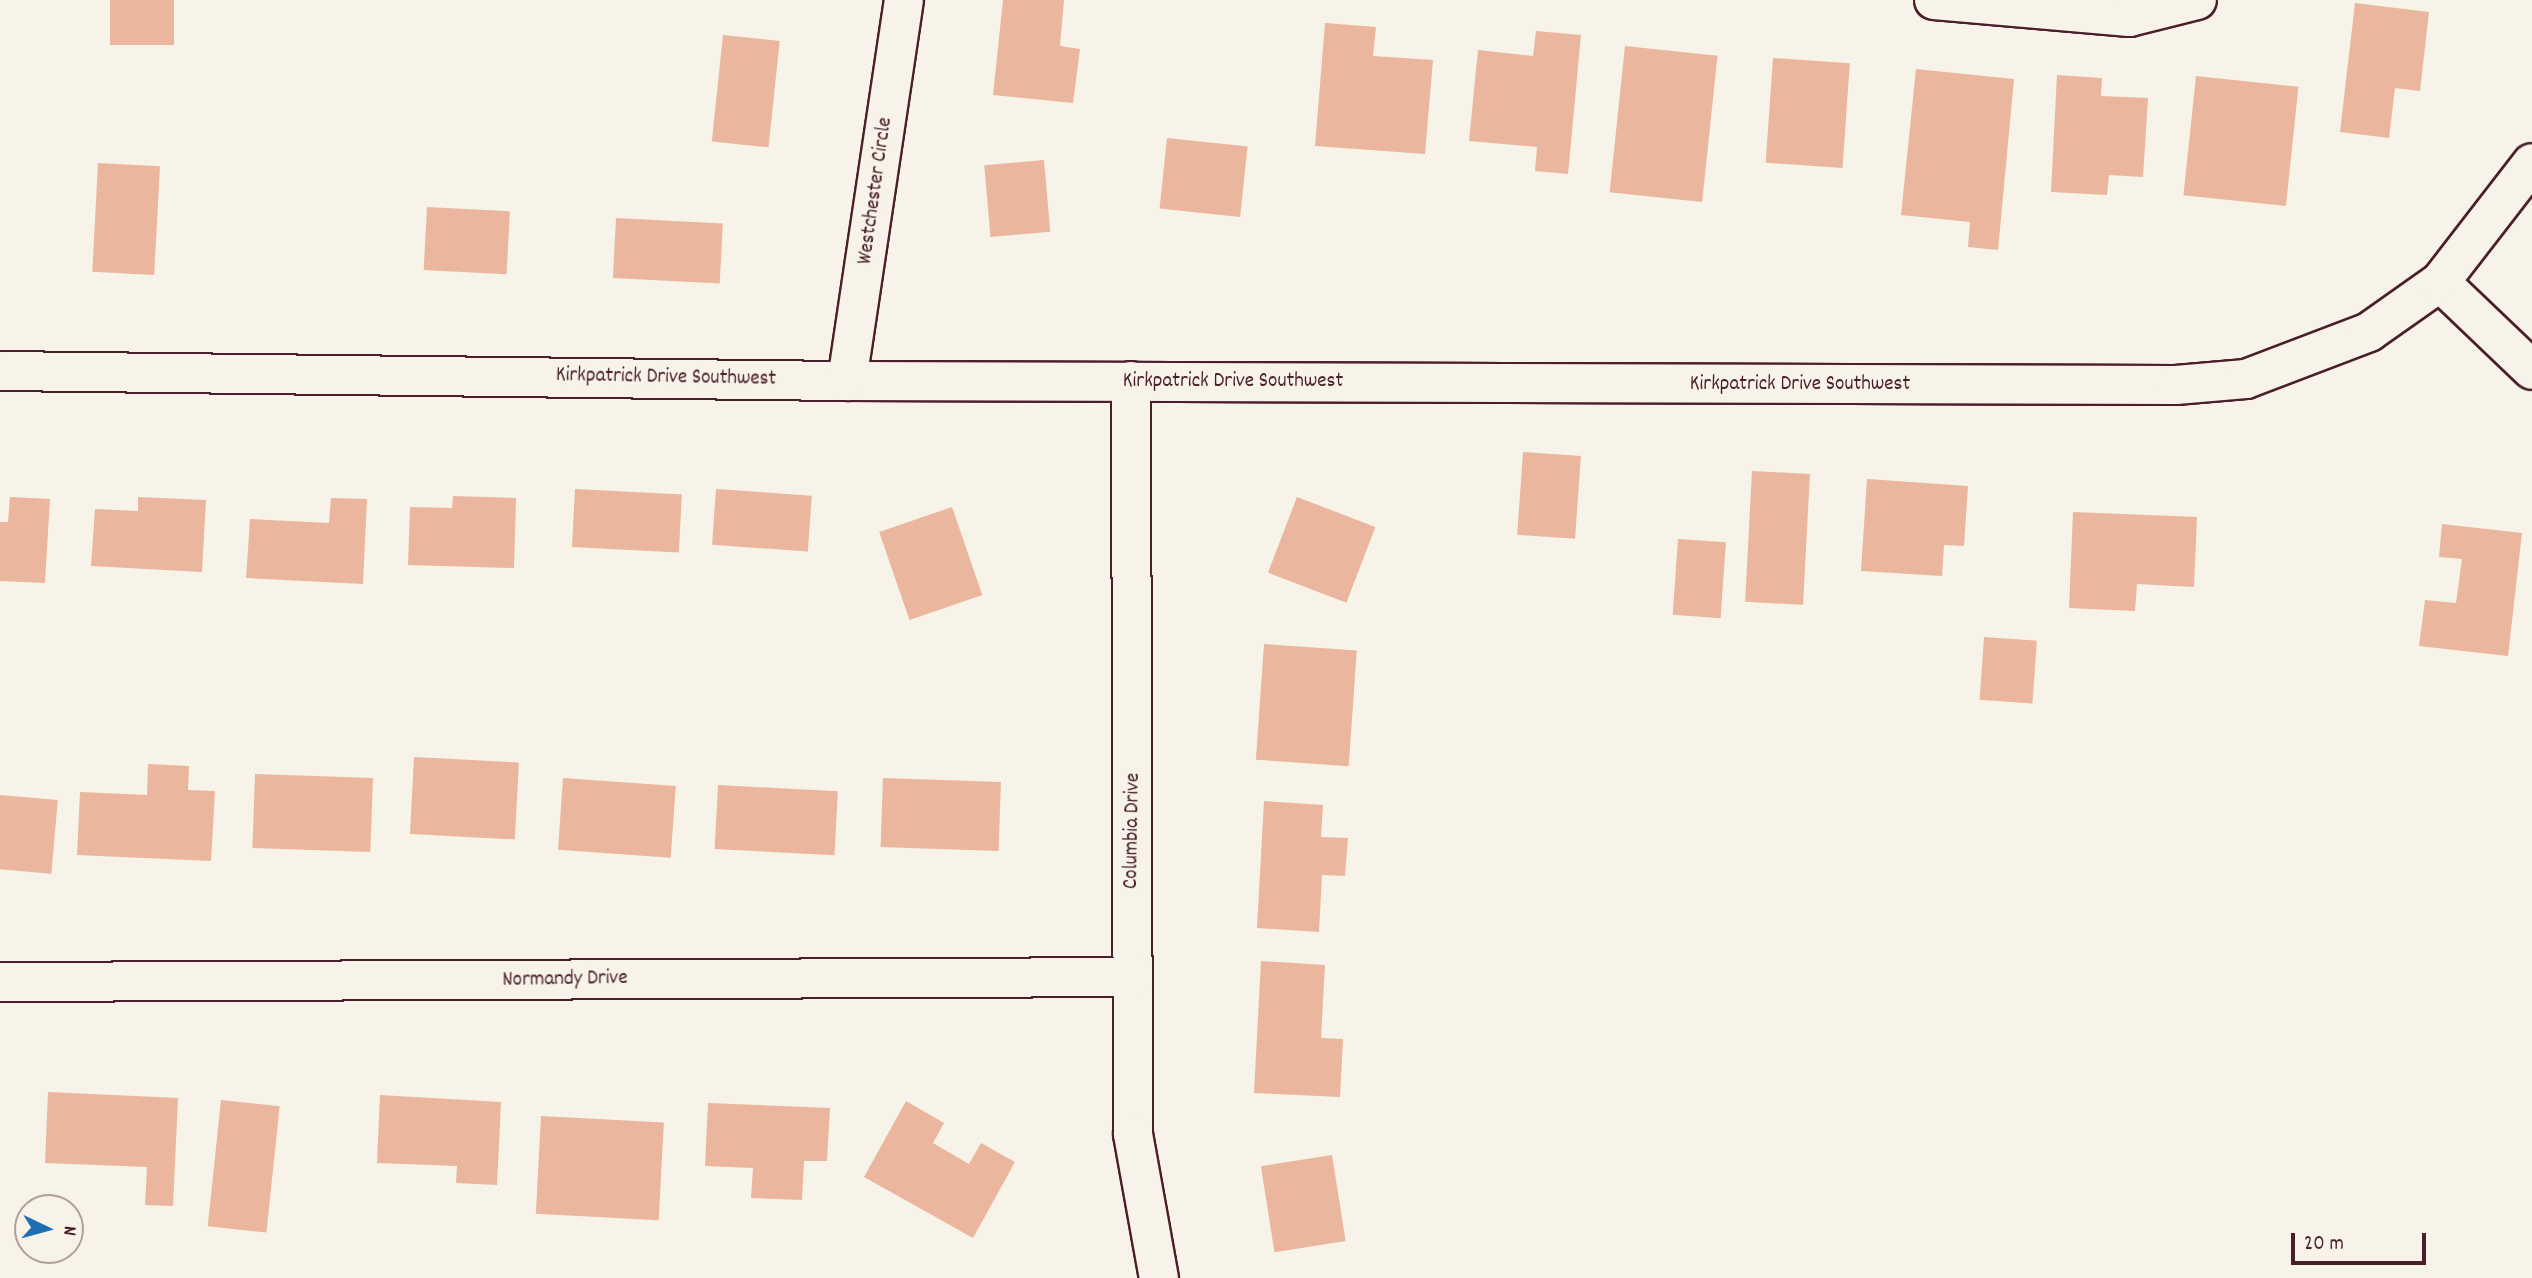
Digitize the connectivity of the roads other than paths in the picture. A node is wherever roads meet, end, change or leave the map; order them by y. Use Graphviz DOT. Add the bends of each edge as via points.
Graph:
graph roads {
  1 [pos="904,0"];
  2 [pos="1934,0"];
  3 [pos="2197,0"];
  4 [pos="2532,163"];
  5 [pos="2440,282"];
  6 [pos="2532,370"];
  7 [pos="0,371"];
  8 [pos="1131,381"];
  9 [pos="847,382"];
  10 [pos="1130,977"];
  11 [pos="0,982"];
  12 [pos="1159,1278"];
  1 -- 9 [label="street, Westchester Circle"];
  2 -- 3 [label="street" via="2129,17"];
  4 -- 5 [label="street, Kirkpatrick Drive Southwest"];
  5 -- 6 [label="street"];
  5 -- 8 [label="street, Kirkpatrick Drive Southwest" via="2369,332 2303,362 2246,379 2176,385"];
  7 -- 9 [label="street, Kirkpatrick Drive Southwest"];
  8 -- 9 [label="street, Kirkpatrick Drive Southwest"];
  8 -- 10 [label="street, Columbia Drive"];
  10 -- 11 [label="street, Normandy Drive"];
  10 -- 12 [label="street, Columbia Drive" via="1133,1134"];
}
